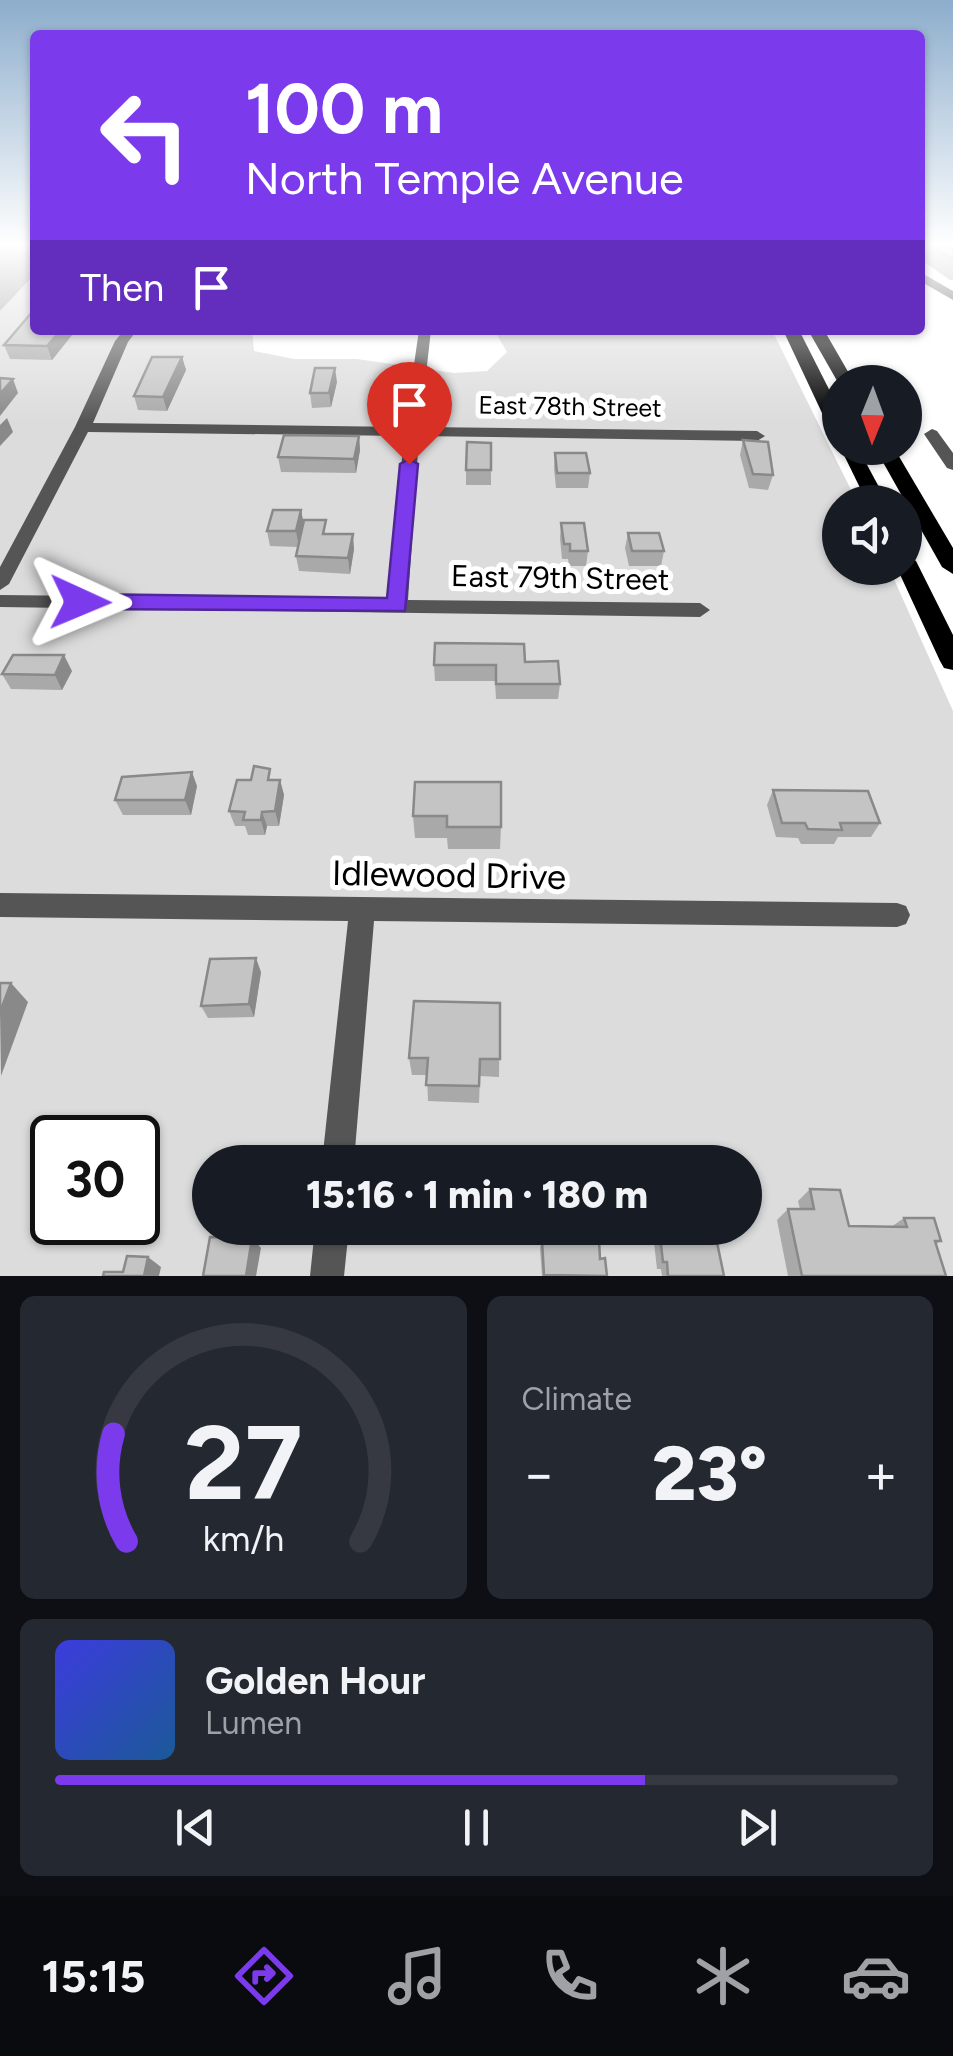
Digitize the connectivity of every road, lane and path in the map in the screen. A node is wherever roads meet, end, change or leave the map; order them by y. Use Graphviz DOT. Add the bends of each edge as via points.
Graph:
graph roads {
  1 [pos="128,335"];
  2 [pos="424,335"];
  3 [pos="792,335"];
  4 [pos="819,335"];
  5 [pos="836,365"];
  6 [pos="822,394"];
  7 [pos="83,427"];
  8 [pos="412,429"];
  9 [pos="953,434"];
  10 [pos="756,436"];
  11 [pos="894,465"];
  12 [pos="953,466"];
  13 [pos="953,566"];
  14 [pos="0,584"];
  15 [pos="917,585"];
  16 [pos="0,601"];
  17 [pos="398,605"];
  18 [pos="700,610"];
  19 [pos="953,661"];
  20 [pos="0,905"];
  21 [pos="362,909"];
  22 [pos="898,914"];
  23 [pos="340,1145"];
  24 [pos="330,1245"];
  25 [pos="327,1276"];
  1 -- 7 [label="street"];
  2 -- 8 [label="street"];
  3 -- 6 [label="main road"];
  4 -- 5 [label="main road"];
  7 -- 8 [label="street, East 78th Street"];
  7 -- 14 [label="street"];
  8 -- 10 [label="street, East 78th Street"];
  8 -- 17 [label="street"];
  9 -- 12 [label="street" via="932,434"];
  11 -- 13 [label="main road"];
  15 -- 19 [label="main road"];
  16 -- 17 [label="street, East 79th Street"];
  17 -- 18 [label="street, East 79th Street"];
  20 -- 21 [label="street, Idlewood Drive"];
  21 -- 22 [label="street, Idlewood Drive"];
  21 -- 23 [label="street"];
  24 -- 25 [label="street"];
}
